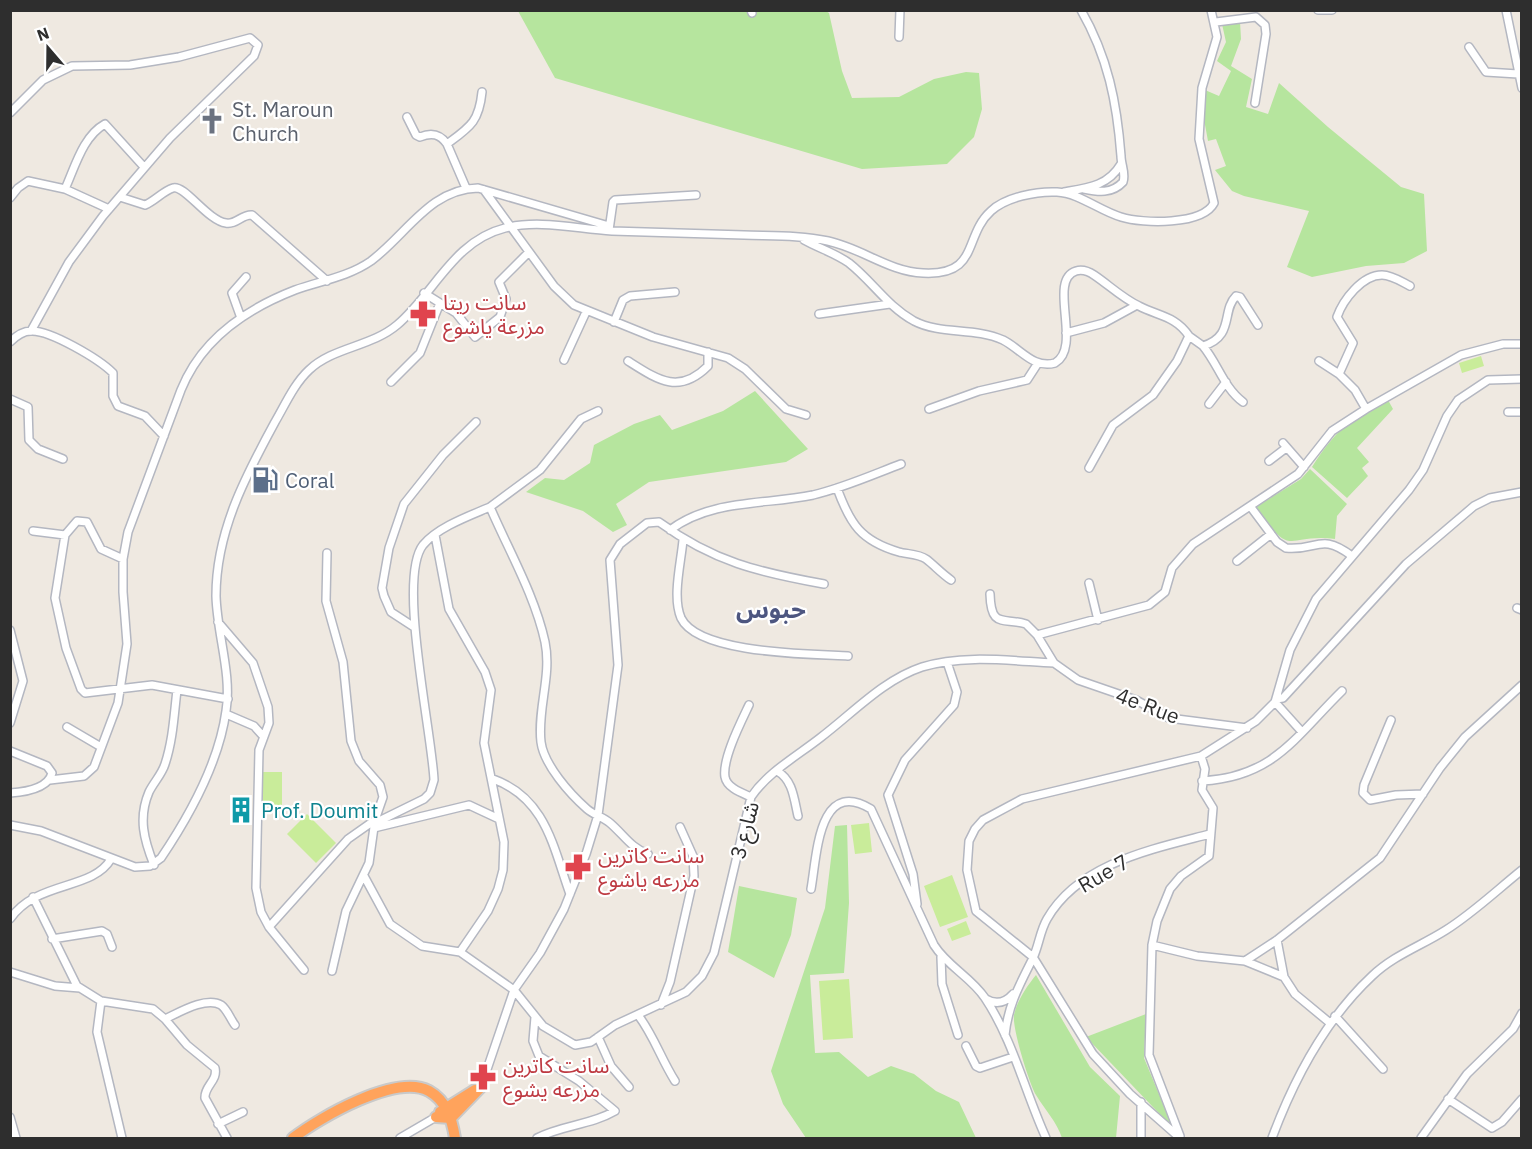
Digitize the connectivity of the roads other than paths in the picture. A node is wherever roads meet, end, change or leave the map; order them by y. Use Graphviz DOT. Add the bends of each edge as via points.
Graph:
graph roads {
  1 [pos="900,10"];
  2 [pos="1081,10"];
  3 [pos="1211,10"];
  4 [pos="1318,10"];
  5 [pos="1332,10"];
  6 [pos="1506,10"];
  7 [pos="1247,13"];
  8 [pos="1216,21"];
  9 [pos="899,38"];
  10 [pos="1469,47"];
  11 [pos="1518,74"];
  12 [pos="1521,88"];
  13 [pos="482,92"];
  14 [pos="1255,103"];
  15 [pos="10,113"];
  16 [pos="407,117"];
  17 [pos="447,144"];
  18 [pos="1121,164"];
  19 [pos="144,167"];
  20 [pos="466,188"];
  21 [pos="65,189"];
  22 [pos="1084,189"];
  23 [pos="484,190"];
  24 [pos="1062,192"];
  25 [pos="696,195"];
  26 [pos="120,197"];
  27 [pos="10,198"];
  28 [pos="109,209"];
  29 [pos="509,227"];
  30 [pos="609,228"];
  31 [pos="799,237"];
  32 [pos="529,252"];
  33 [pos="246,277"];
  34 [pos="327,281"];
  35 [pos="1410,286"];
  36 [pos="675,292"];
  37 [pos="424,293"];
  38 [pos="440,303"];
  39 [pos="890,304"];
  40 [pos="1137,305"];
  41 [pos="586,312"];
  42 [pos="819,314"];
  43 [pos="241,318"];
  44 [pos="614,322"];
  45 [pos="1258,324"];
  46 [pos="31,331"];
  47 [pos="1066,333"];
  48 [pos="1189,336"];
  49 [pos="10,342"];
  50 [pos="1521,344"];
  51 [pos="1203,346"];
  52 [pos="708,352"];
  53 [pos="564,360"];
  54 [pos="628,361"];
  55 [pos="1319,361"];
  56 [pos="1038,363"];
  57 [pos="1340,374"];
  58 [pos="1521,379"];
  59 [pos="391,382"];
  60 [pos="1226,382"];
  61 [pos="10,399"];
  62 [pos="1243,402"];
  63 [pos="1209,404"];
  64 [pos="1366,408"];
  65 [pos="928,409"];
  66 [pos="598,411"];
  67 [pos="1508,412"];
  68 [pos="1521,412"];
  69 [pos="806,415"];
  70 [pos="476,422"];
  71 [pos="164,436"];
  72 [pos="63,459"];
  73 [pos="1269,461"];
  74 [pos="901,464"];
  75 [pos="1304,466"];
  76 [pos="1089,468"];
  77 [pos="837,488"];
  78 [pos="1521,492"];
  79 [pos="1250,506"];
  80 [pos="490,507"];
  81 [pos="670,530"];
  82 [pos="33,531"];
  83 [pos="1271,534"];
  84 [pos="65,535"];
  85 [pos="435,535"];
  86 [pos="683,540"];
  87 [pos="327,553"];
  88 [pos="1352,556"];
  89 [pos="123,559"];
  90 [pos="1237,561"];
  91 [pos="951,580"];
  92 [pos="1089,583"];
  93 [pos="825,584"];
  94 [pos="990,594"];
  95 [pos="1098,620"];
  96 [pos="218,622"];
  97 [pos="414,627"];
  98 [pos="10,630"];
  99 [pos="1037,635"];
  100 [pos="848,656"];
  101 [pos="947,662"];
  102 [pos="1054,663"];
  103 [pos="1521,685"];
  104 [pos="121,688"];
  105 [pos="177,690"];
  106 [pos="1342,691"];
  107 [pos="228,699"];
  108 [pos="1275,701"];
  109 [pos="749,705"];
  110 [pos="226,714"];
  111 [pos="1391,720"];
  112 [pos="10,723"];
  113 [pos="68,727"];
  114 [pos="1247,728"];
  115 [pos="1302,732"];
  116 [pos="262,736"];
  117 [pos="101,747"];
  118 [pos="10,751"];
  119 [pos="1201,756"];
  120 [pos="777,771"];
  121 [pos="493,779"];
  122 [pos="50,780"];
  123 [pos="1202,781"];
  124 [pos="10,793"];
  125 [pos="1423,794"];
  126 [pos="751,797"];
  127 [pos="598,815"];
  128 [pos="798,816"];
  129 [pos="499,819"];
  130 [pos="375,824"];
  131 [pos="10,825"];
  132 [pos="680,827"];
  133 [pos="1210,834"];
  134 [pos="648,854"];
  135 [pos="111,859"];
  136 [pos="154,865"];
  137 [pos="1521,870"];
  138 [pos="364,876"];
  139 [pos="811,889"];
  140 [pos="570,894"];
  141 [pos="33,897"];
  142 [pos="918,909"];
  143 [pos="10,919"];
  144 [pos="269,927"];
  145 [pos="52,939"];
  146 [pos="1277,940"];
  147 [pos="1152,945"];
  148 [pos="112,947"];
  149 [pos="460,952"];
  150 [pos="941,957"];
  151 [pos="1033,957"];
  152 [pos="1245,961"];
  153 [pos="304,970"];
  154 [pos="332,971"];
  155 [pos="10,972"];
  156 [pos="1284,977"];
  157 [pos="80,988"];
  158 [pos="514,990"];
  159 [pos="1016,991"];
  160 [pos="986,999"];
  161 [pos="101,1000"];
  162 [pos="661,1005"];
  163 [pos="1521,1013"];
  164 [pos="638,1015"];
  165 [pos="1335,1016"];
  166 [pos="535,1017"];
  167 [pos="165,1019"];
  168 [pos="1330,1023"];
  169 [pos="235,1026"];
  170 [pos="958,1035"];
  171 [pos="598,1037"];
  172 [pos="1005,1038"];
  173 [pos="966,1046"];
  174 [pos="1013,1057"];
  175 [pos="1383,1069"];
  176 [pos="675,1081"];
  177 [pos="481,1087"];
  178 [pos="628,1087"];
  179 [pos="1448,1099"];
  180 [pos="1521,1099"];
  181 [pos="1141,1102"];
  182 [pos="446,1107"];
  183 [pos="243,1112"];
  184 [pos="10,1117"];
  185 [pos="436,1117"];
  186 [pos="451,1118"];
  187 [pos="219,1124"];
  188 [pos="16,1138"];
  189 [pos="122,1138"];
  190 [pos="227,1138"];
  191 [pos="293,1138"];
  192 [pos="400,1138"];
  193 [pos="455,1138"];
  194 [pos="537,1138"];
  195 [pos="1046,1138"];
  196 [pos="1141,1138"];
  197 [pos="1181,1138"];
  198 [pos="1272,1138"];
  199 [pos="1420,1138"];
  1 -- 9 [label="street"];
  2 -- 18 [label="street" via="1096,37 1116,102"];
  3 -- 8 [label="street"];
  4 -- 5 [label="street"];
  6 -- 11 [label="street"];
  7 -- 8 [label="street"];
  7 -- 14 [label="street" via="1261,19 1266,30"];
  8 -- 24 [label="street" via="1217,37 1202,88 1199,117 1199,139 1213,194 1208,213 1193,218 1137,221"];
  10 -- 11 [label="street" via="1486,72"];
  11 -- 12 [label="street"];
  13 -- 17 [label="street" via="480,114"];
  15 -- 19 [label="street" via="43,80 72,66 130,65 179,57 242,39 255,40 258,47 254,56"];
  16 -- 17 [label="street" via="416,135 441,136"];
  17 -- 20 [label="street"];
  18 -- 22 [label="street" via="1107,181"];
  18 -- 22 [label="street" via="1125,179 1119,186 1102,192"];
  19 -- 21 [label="street" via="105,124 82,148"];
  19 -- 26 [label="street"];
  20 -- 23 [label="street"];
  20 -- 34 [label="street" via="427,207 371,261"];
  21 -- 27 [label="street" via="28,181"];
  21 -- 28 [label="street"];
  22 -- 24 [label="street"];
  23 -- 29 [label="street"];
  23 -- 30 [label="street"];
  24 -- 31 [label="street" via="1017,198 990,211 965,260 943,272 900,269 844,245"];
  25 -- 30 [label="street" via="615,200"];
  26 -- 28 [label="street"];
  26 -- 34 [label="street" via="145,205 177,187 220,221 230,223 252,215"];
  28 -- 46 [label="street" via="69,262"];
  29 -- 30 [label="street" via="530,224"];
  29 -- 32 [label="street"];
  29 -- 37 [label="street" via="470,246 442,270"];
  30 -- 31 [label="street"];
  31 -- 39 [label="street" via="848,263"];
  32 -- 38 [label="street" via="498,282 506,299 500,317 477,336 472,336 456,313"];
  32 -- 41 [label="street" via="565,298"];
  33 -- 43 [label="street" via="232,292"];
  34 -- 43 [label="street" via="295,290"];
  35 -- 57 [label="street" via="1382,275 1353,292 1337,317 1353,344"];
  36 -- 44 [label="street" via="630,296 623,300"];
  37 -- 38 [label="street"];
  37 -- 96 [label="street" via="398,325 383,335 336,353 309,369 287,401 230,514 216,594"];
  38 -- 59 [label="street" via="420,353"];
  39 -- 42 [label="street"];
  39 -- 56 [label="street" via="915,322 933,328 990,335"];
  40 -- 47 [label="street" via="1104,323"];
  40 -- 47 [label="street" via="1086,271 1073,273 1065,285"];
  40 -- 48 [label="street" via="1175,320"];
  41 -- 44 [label="street"];
  41 -- 53 [label="street"];
  43 -- 71 [label="street" via="203,350 189,370"];
  44 -- 52 [label="street"];
  45 -- 51 [label="street" via="1236,296 1220,337"];
  46 -- 49 [label="street"];
  46 -- 71 [label="street" via="67,343 107,367 115,379 113,396 118,406 150,419"];
  47 -- 56 [label="street" via="1060,360 1047,365"];
  48 -- 51 [label="street"];
  48 -- 76 [label="street" via="1153,395 1113,425"];
  50 -- 64 [label="street" via="1495,345 1461,355"];
  51 -- 60 [label="street"];
  52 -- 54 [label="street" via="708,366 697,377 679,384 656,377"];
  52 -- 69 [label="street" via="737,363 786,410"];
  55 -- 57 [label="street"];
  56 -- 65 [label="street" via="1027,380"];
  57 -- 64 [label="street"];
  58 -- 88 [label="street" via="1488,380 1458,400 1423,470"];
  60 -- 62 [label="street"];
  60 -- 63 [label="street"];
  61 -- 72 [label="street" via="28,407 28,435 34,446"];
  64 -- 75 [label="street" via="1332,431"];
  66 -- 80 [label="street" via="581,419 540,470"];
  67 -- 68 [label="street"];
  70 -- 97 [label="street" via="443,454 404,504 389,548 384,596 391,612"];
  71 -- 89 [label="street" via="134,512"];
  73 -- 75 [label="street" via="1285,446"];
  74 -- 77 [label="street"];
  75 -- 79 [label="street"];
  77 -- 81 [label="street" via="716,509 694,515"];
  77 -- 91 [label="street" via="848,515 866,538 879,546 925,558"];
  78 -- 108 [label="street" via="1490,498 1474,506 1406,564 1283,698"];
  79 -- 83 [label="street"];
  79 -- 95 [label="street" via="1180,555 1159,599"];
  80 -- 85 [label="street"];
  80 -- 127 [label="street" via="534,606 546,644 543,750 558,776 589,811"];
  81 -- 86 [label="street"];
  81 -- 127 [label="street" via="659,522 647,523 620,544 610,560 618,678"];
  82 -- 84 [label="street"];
  83 -- 88 [label="street" via="1286,548 1326,542 1337,544"];
  83 -- 90 [label="street"];
  84 -- 89 [label="street" via="77,521 87,522 101,549"];
  84 -- 104 [label="street" via="56,606 66,648 86,693"];
  85 -- 97 [label="street" via="417,555 414,568"];
  85 -- 121 [label="street" via="449,609 491,690 484,743"];
  86 -- 93 [label="street" via="767,574"];
  86 -- 100 [label="street" via="678,608 682,620 697,634 733,647"];
  87 -- 130 [label="street" via="327,601 343,662 351,741 359,761 383,793"];
  88 -- 108 [label="street" via="1326,585 1305,618 1290,650"];
  89 -- 104 [label="street" via="128,644"];
  92 -- 95 [label="street"];
  94 -- 99 [label="street" via="990,607 996,617 1011,624 1026,624"];
  95 -- 99 [label="street"];
  96 -- 107 [label="street"];
  96 -- 116 [label="street" via="258,672 269,718"];
  97 -- 130 [label="street" via="433,785 424,799"];
  98 -- 112 [label="street" via="23,681"];
  99 -- 102 [label="street"];
  101 -- 102 [label="street, شارع 3"];
  101 -- 120 [label="street, شارع 3" via="922,667 886,686"];
  101 -- 142 [label="street" via="957,692 954,705 905,760 888,795 913,874"];
  102 -- 114 [label="street, 4e Rue" via="1078,680 1136,700 1168,718"];
  103 -- 125 [label="street" via="1465,737"];
  104 -- 105 [label="street" via="145,685"];
  104 -- 117 [label="street"];
  105 -- 107 [label="street"];
  105 -- 136 [label="street" via="172,742 144,810 144,834"];
  106 -- 115 [label="street"];
  107 -- 110 [label="street"];
  108 -- 114 [label="street"];
  108 -- 115 [label="street"];
  109 -- 126 [label="street" via="726,761 725,777 732,787"];
  110 -- 116 [label="street" via="254,726"];
  110 -- 136 [label="street" via="202,785 172,842"];
  111 -- 125 [label="street" via="1363,793 1370,800"];
  113 -- 117 [label="street"];
  114 -- 119 [label="street"];
  115 -- 123 [label="street" via="1259,769 1234,778"];
  116 -- 144 [label="street" via="256,888"];
  117 -- 122 [label="street" via="94,767 84,776"];
  118 -- 122 [label="street" via="47,766 52,773"];
  119 -- 123 [label="street" via="1205,769"];
  119 -- 151 [label="street" via="1056,789 994,812 978,824 966,854 973,905 985,920"];
  120 -- 126 [label="street, شارع 3"];
  120 -- 128 [label="street" via="792,789"];
  121 -- 129 [label="street"];
  121 -- 140 [label="street" via="517,789 538,813"];
  122 -- 124 [label="street"];
  123 -- 133 [label="street" via="1203,795 1213,808"];
  125 -- 146 [label="street" via="1380,858"];
  126 -- 162 [label="street, شارع 3" via="711,962 691,988"];
  127 -- 134 [label="street" via="628,843"];
  127 -- 140 [label="street"];
  129 -- 130 [label="street" via="469,805"];
  129 -- 149 [label="street" via="504,859 498,889"];
  130 -- 138 [label="street"];
  130 -- 144 [label="street" via="348,839"];
  131 -- 135 [label="street" via="40,831"];
  132 -- 162 [label="street" via="693,856 694,876 670,982"];
  133 -- 147 [label="street" via="1209,856 1181,876 1164,900"];
  133 -- 151 [label="street, Rue 7" via="1145,851 1093,874 1057,904 1046,919"];
  135 -- 136 [label="street" via="139,868"];
  135 -- 141 [label="street" via="96,875"];
  137 -- 165 [label="street" via="1460,920 1395,957"];
  138 -- 149 [label="street" via="390,924 422,946"];
  138 -- 154 [label="street" via="346,911"];
  139 -- 142 [label="street" via="822,823 842,802 859,801 872,809"];
  140 -- 158 [label="street" via="543,947"];
  141 -- 143 [label="street"];
  141 -- 145 [label="street"];
  142 -- 150 [label="street"];
  144 -- 153 [label="street"];
  145 -- 148 [label="street" via="102,931"];
  145 -- 157 [label="street"];
  146 -- 152 [label="street"];
  146 -- 156 [label="street"];
  147 -- 152 [label="street" via="1197,956"];
  147 -- 197 [label="street" via="1149,1055"];
  149 -- 158 [label="street, شارع 3"];
  150 -- 160 [label="street"];
  150 -- 170 [label="street" via="942,984"];
  151 -- 159 [label="street, Rue 7"];
  151 -- 181 [label="street" via="1093,1054"];
  152 -- 156 [label="street"];
  155 -- 157 [label="street" via="55,986"];
  156 -- 168 [label="street" via="1295,994"];
  157 -- 161 [label="street"];
  158 -- 166 [label="street, شارع 3"];
  158 -- 177 [label="street"];
  159 -- 160 [label="street" via="1004,1002"];
  159 -- 172 [label="street, Rue 7"];
  160 -- 172 [label="street"];
  161 -- 167 [label="street" via="150,1008"];
  161 -- 189 [label="street" via="98,1032"];
  162 -- 164 [label="street, شارع 3"];
  163 -- 179 [label="street" via="1512,1029"];
  164 -- 171 [label="street, شارع 3"];
  164 -- 176 [label="street"];
  165 -- 168 [label="street"];
  165 -- 175 [label="street"];
  166 -- 171 [label="street, شارع 3" via="575,1045"];
  166 -- 194 [label="street" via="532,1041 539,1056 579,1081 615,1111 591,1123"];
  167 -- 169 [label="street" via="191,1007 216,1004 222,1006"];
  167 -- 187 [label="street" via="187,1045 216,1069 204,1096"];
  168 -- 198 [label="street"];
  171 -- 178 [label="street" via="611,1066"];
  172 -- 174 [label="street"];
  173 -- 174 [label="street" via="975,1066 980,1068"];
  174 -- 195 [label="street"];
  177 -- 182 [label="highway"];
  177 -- 186 [label="highway"];
  179 -- 180 [label="street" via="1492,1128"];
  179 -- 199 [label="street"];
  181 -- 196 [label="street"];
  181 -- 197 [label="street"];
  182 -- 185 [label="highway"];
  182 -- 186 [label="highway"];
  182 -- 191 [label="highway" via="426,1089 389,1090 321,1118"];
  183 -- 187 [label="street"];
  184 -- 188 [label="street"];
  185 -- 186 [label="highway"];
  185 -- 192 [label="street"];
  186 -- 193 [label="highway"];
  187 -- 190 [label="street"];
}
